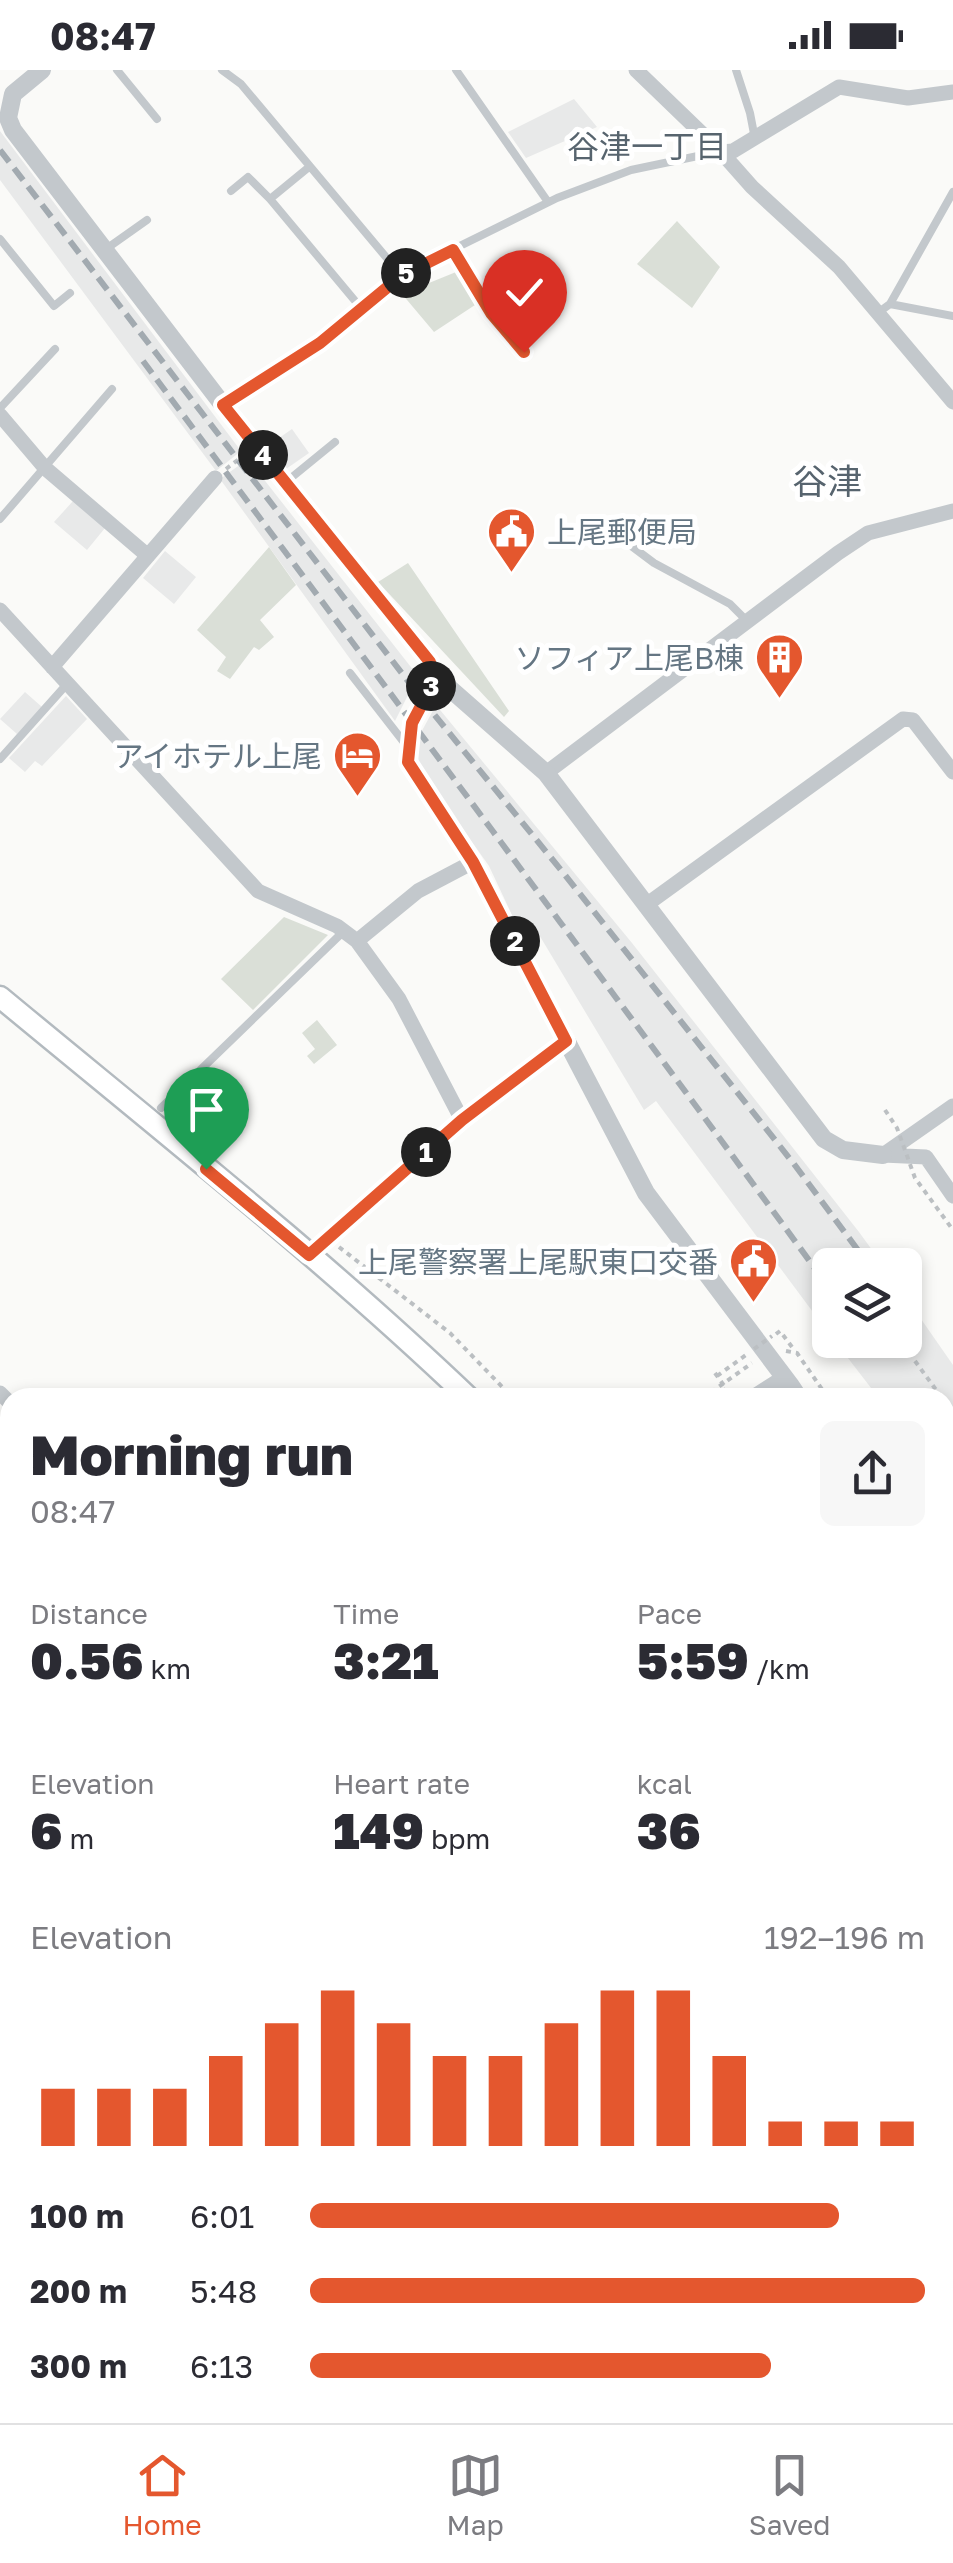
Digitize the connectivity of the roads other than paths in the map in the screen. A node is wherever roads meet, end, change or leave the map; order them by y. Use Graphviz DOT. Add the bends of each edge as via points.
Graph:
graph roads {
  1 [pos="42,70"];
  2 [pos="117,70"];
  3 [pos="222,70"];
  4 [pos="456,70"];
  5 [pos="636,70"];
  6 [pos="736,70"];
  7 [pos="953,92"];
  8 [pos="4,113"];
  9 [pos="157,119"];
  10 [pos="755,139"];
  11 [pos="721,152"];
  12 [pos="309,166"];
  13 [pos="231,191"];
  14 [pos="953,192"];
  15 [pos="270,200"];
  16 [pos="548,202"];
  17 [pos="147,220"];
  18 [pos="0,238"];
  19 [pos="106,250"];
  20 [pos="453,250"];
  21 [pos="401,276"];
  22 [pos="70,294"];
  23 [pos="361,308"];
  24 [pos="884,308"];
  25 [pos="953,316"];
  26 [pos="56,349"];
  27 [pos="524,352"];
  28 [pos="112,389"];
  29 [pos="953,402"];
  30 [pos="223,405"];
  31 [pos="0,411"];
  32 [pos="335,442"];
  33 [pos="46,468"];
  34 [pos="215,478"];
  35 [pos="286,482"];
  36 [pos="953,511"];
  37 [pos="0,519"];
  38 [pos="622,538"];
  39 [pos="148,556"];
  40 [pos="0,610"];
  41 [pos="747,620"];
  42 [pos="52,667"];
  43 [pos="432,672"];
  44 [pos="350,673"];
  45 [pos="68,683"];
  46 [pos="409,748"];
  47 [pos="0,759"];
  48 [pos="953,772"];
  49 [pos="546,773"];
  50 [pos="473,862"];
  51 [pos="646,904"];
  52 [pos="350,936"];
  53 [pos="0,997"];
  54 [pos="566,1041"];
  55 [pos="953,1106"];
  56 [pos="161,1108"];
  57 [pos="462,1120"];
  58 [pos="884,1154"];
  59 [pos="953,1196"];
  60 [pos="309,1255"];
  61 [pos="458,1388"];
  62 [pos="792,1388"];
  1 -- 8 [label="street" via="13,94"];
  2 -- 9 [label="lane"];
  3 -- 12 [label="lane"];
  4 -- 16 [label="lane"];
  5 -- 11 [label="street"];
  6 -- 10 [label="lane"];
  7 -- 10 [label="street" via="908,98 839,88"];
  8 -- 19 [label="street"];
  10 -- 11 [label="street"];
  11 -- 16 [label="lane" via="631,170"];
  11 -- 24 [label="street"];
  12 -- 15 [label="lane"];
  12 -- 21 [label="lane"];
  13 -- 15 [label="lane" via="248,177"];
  14 -- 24 [label="lane"];
  15 -- 23 [label="lane"];
  16 -- 20 [label="lane"];
  17 -- 19 [label="lane"];
  18 -- 22 [label="lane" via="54,306"];
  19 -- 30 [label="street"];
  20 -- 21 [label="lane"];
  20 -- 27 [label="lane"];
  21 -- 23 [label="lane"];
  23 -- 30 [label="lane" via="320,343"];
  24 -- 25 [label="lane"];
  24 -- 29 [label="street"];
  26 -- 31 [label="lane"];
  28 -- 33 [label="lane"];
  30 -- 35 [label="street"];
  31 -- 33 [label="street"];
  32 -- 35 [label="lane"];
  33 -- 37 [label="lane"];
  33 -- 39 [label="street"];
  34 -- 39 [label="street"];
  35 -- 43 [label="street"];
  36 -- 41 [label="street" via="868,533"];
  38 -- 41 [label="lane"];
  39 -- 42 [label="street"];
  40 -- 42 [label="street"];
  41 -- 49 [label="street"];
  42 -- 45 [label="street"];
  43 -- 46 [label="street"];
  43 -- 49 [label="street"];
  44 -- 46 [label="lane"];
  45 -- 47 [label="lane"];
  45 -- 52 [label="street" via="258,891"];
  46 -- 50 [label="street" via="408,762"];
  48 -- 51 [label="street" via="913,720 903,719"];
  49 -- 51 [label="street"];
  50 -- 52 [label="street"];
  50 -- 54 [label="street"];
  51 -- 58 [label="street" via="824,1138 844,1150"];
  52 -- 56 [label="lane"];
  52 -- 57 [label="street" via="399,999"];
  53 -- 60 [label="main road"];
  54 -- 57 [label="street"];
  54 -- 62 [label="street" via="646,1194"];
  55 -- 58 [label="street"];
  57 -- 60 [label="street"];
  58 -- 59 [label="street" via="926,1157"];
  60 -- 61 [label="main road"];
}
